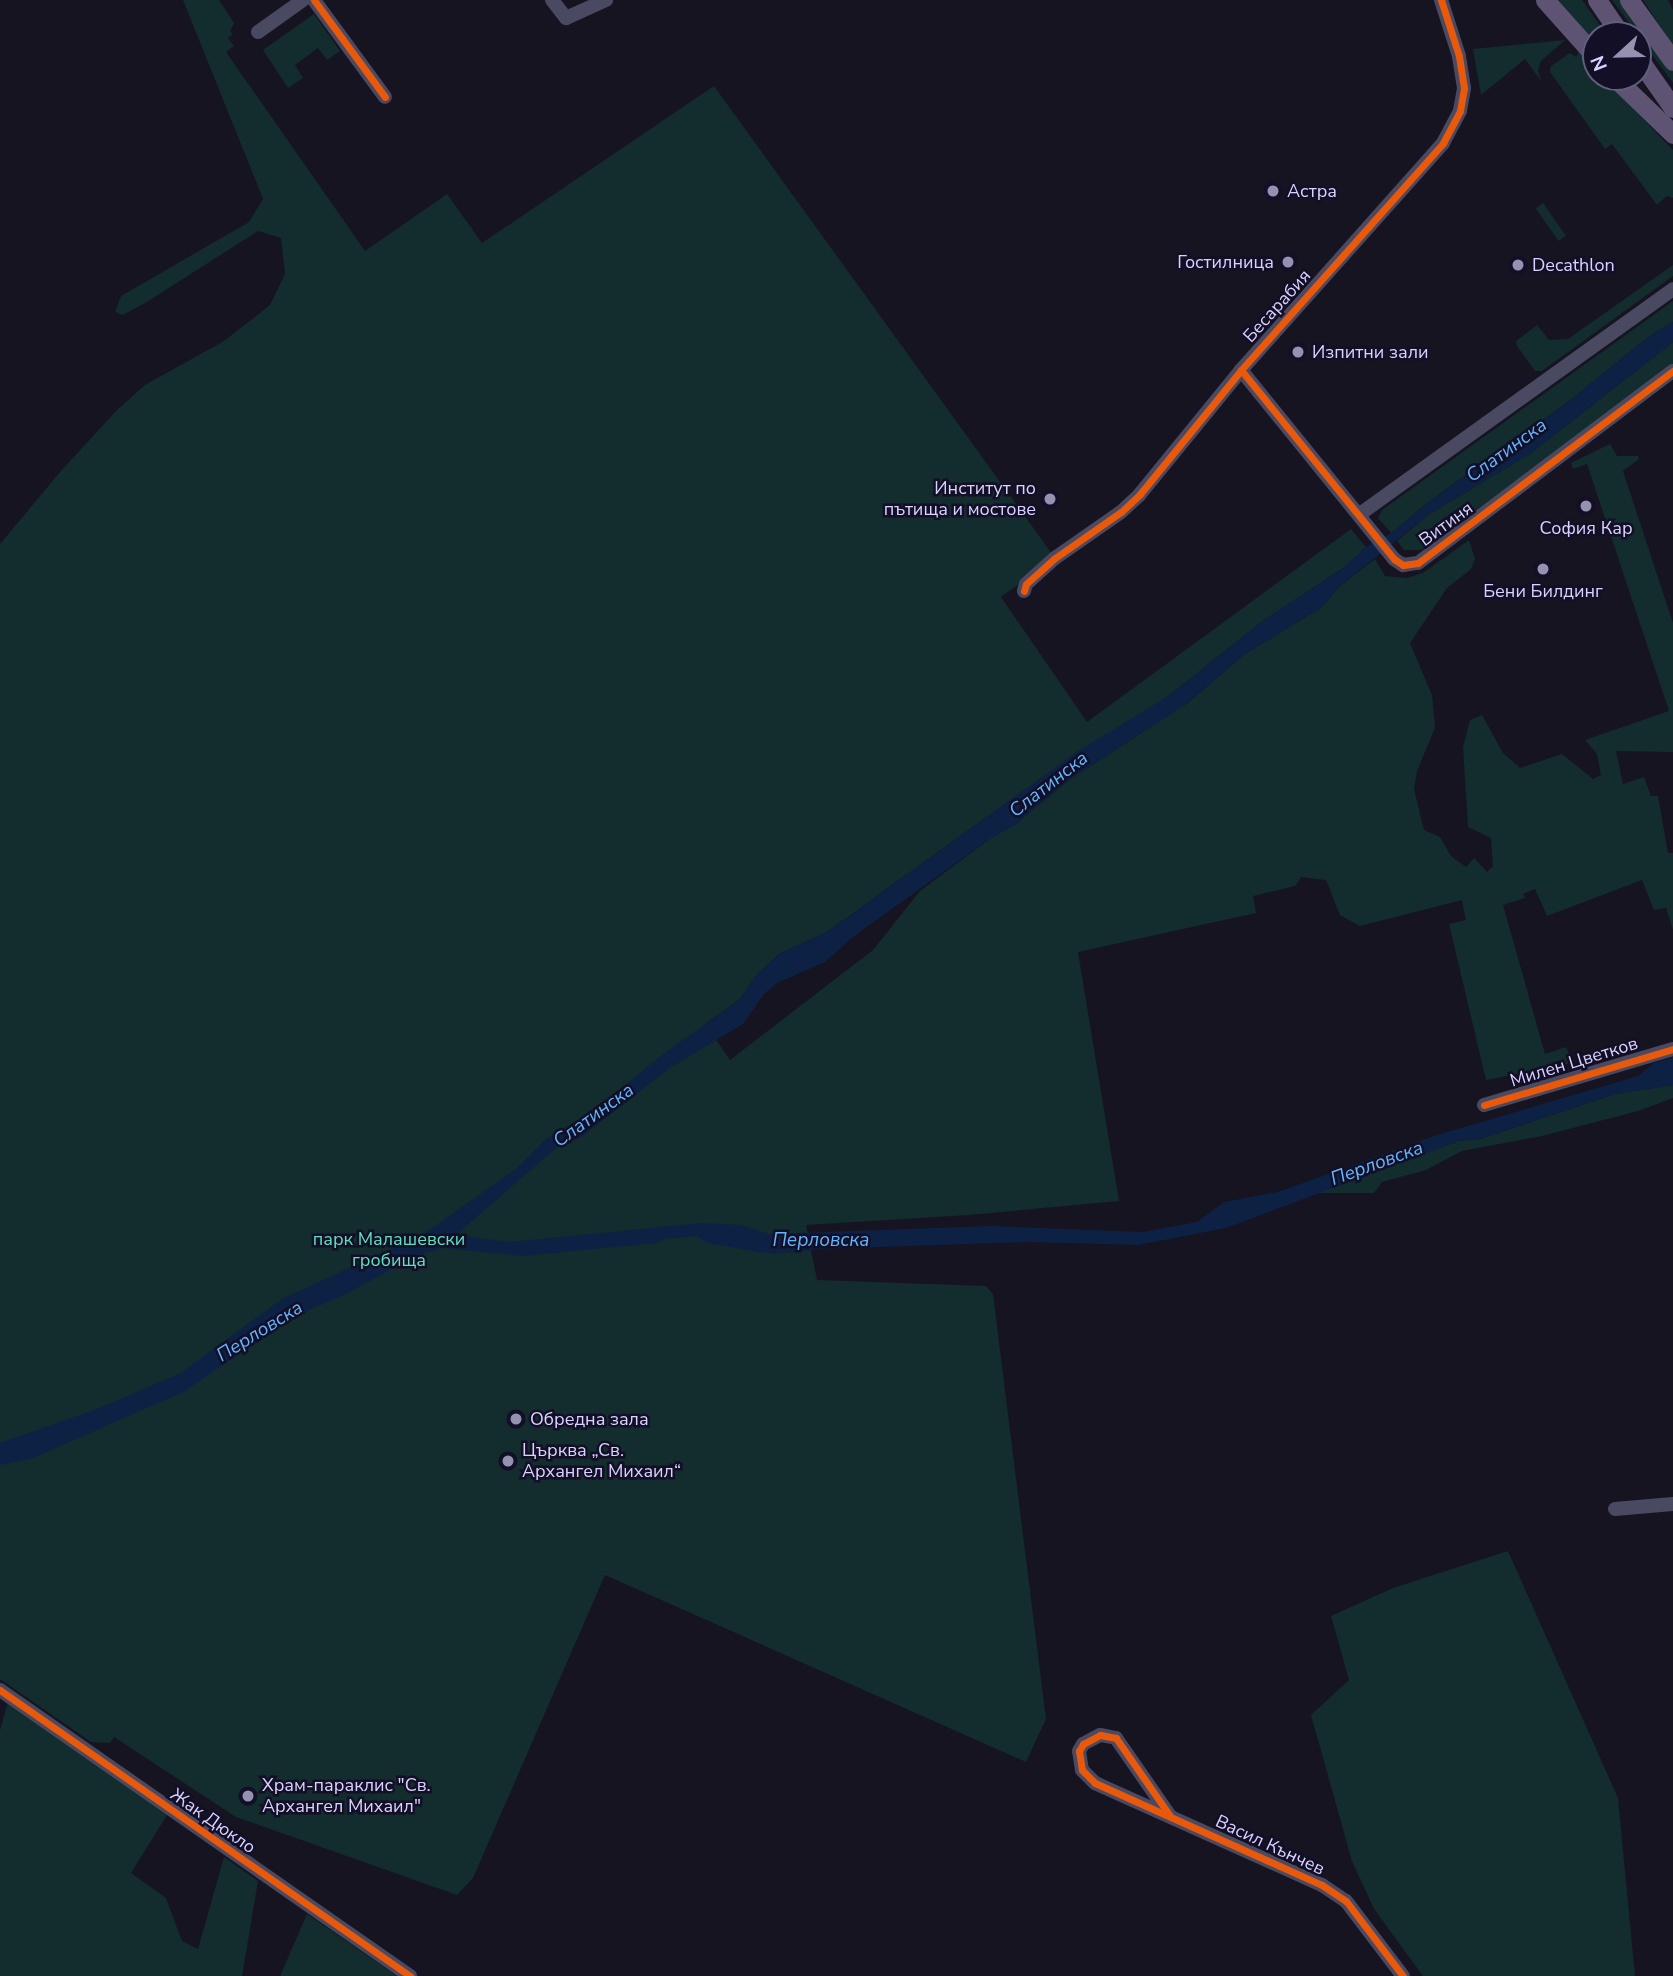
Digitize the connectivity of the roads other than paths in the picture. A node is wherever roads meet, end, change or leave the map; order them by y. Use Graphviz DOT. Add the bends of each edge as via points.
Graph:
graph roads {
  1 [pos="303,0"];
  2 [pos="314,0"];
  3 [pos="552,0"];
  4 [pos="606,0"];
  5 [pos="1441,0"];
  6 [pos="1545,0"];
  7 [pos="1597,0"];
  8 [pos="1629,0"];
  9 [pos="1611,21"];
  10 [pos="258,32"];
  11 [pos="1582,41"];
  12 [pos="1673,61"];
  13 [pos="1652,78"];
  14 [pos="1628,91"];
  15 [pos="385,97"];
  16 [pos="1673,108"];
  17 [pos="1673,134"];
  18 [pos="1673,289"];
  19 [pos="1241,370"];
  20 [pos="1673,371"];
  21 [pos="1364,520"];
  22 [pos="1024,591"];
  23 [pos="1673,1049"];
  24 [pos="1485,1105"];
  25 [pos="1673,1504"];
  26 [pos="1615,1509"];
  27 [pos="0,1690"];
  28 [pos="1170,1816"];
  29 [pos="410,1976"];
  30 [pos="1403,1976"];
  1 -- 10 [label="street"];
  2 -- 15 [label="street"];
  3 -- 4 [label="street" via="566,18"];
  5 -- 19 [label="street, Бесарабия" via="1463,74 1464,102 1456,124"];
  6 -- 11 [label="main road"];
  7 -- 9 [label="main road"];
  8 -- 12 [label="main road"];
  13 -- 16 [label="main road"];
  14 -- 17 [label="main road"];
  18 -- 21 [label="street"];
  19 -- 21 [label="street, Витиня"];
  19 -- 22 [label="street, Бесарабия" via="1140,494 1055,558"];
  20 -- 21 [label="street, Витиня" via="1418,563 1403,565 1394,559"];
  23 -- 24 [label="street, Милен Цветков"];
  25 -- 26 [label="street"];
  27 -- 29 [label="street, Жак Дюкло"];
  28 -- 28 [label="street, Васил Кънчев" via="1116,1738 1100,1735 1083,1744 1079,1760 1088,1778"];
  28 -- 30 [label="street, Васил Кънчев" via="1322,1885 1346,1901"];
}
